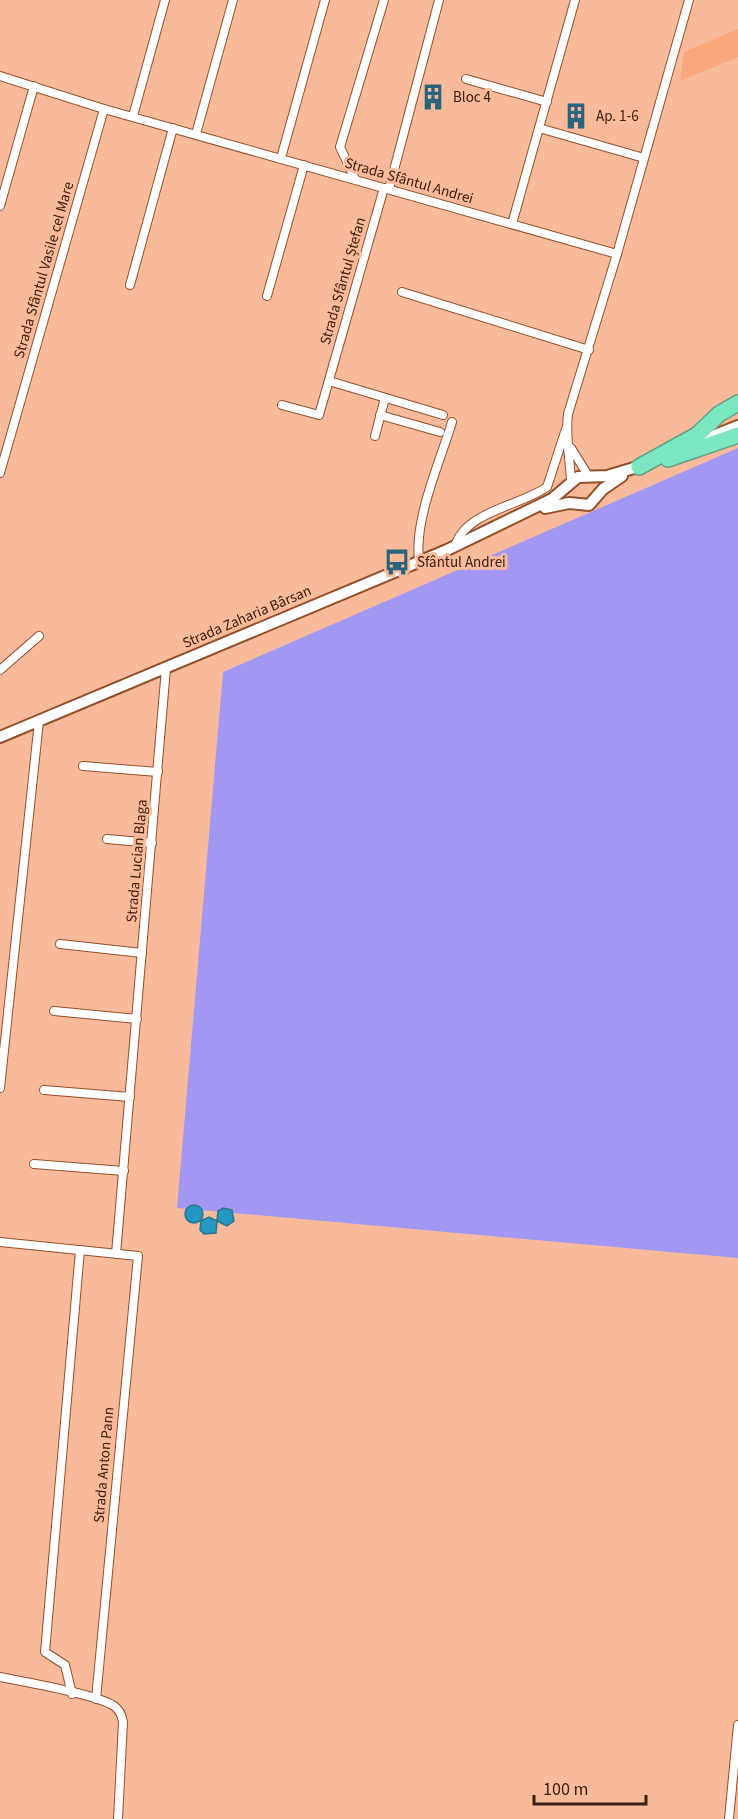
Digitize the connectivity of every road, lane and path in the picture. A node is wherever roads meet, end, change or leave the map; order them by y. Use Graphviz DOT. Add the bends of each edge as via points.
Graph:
graph roads {
  1 [pos="165,0"];
  2 [pos="233,0"];
  3 [pos="324,0"];
  4 [pos="384,0"];
  5 [pos="439,0"];
  6 [pos="575,0"];
  7 [pos="688,0"];
  8 [pos="0,76"];
  9 [pos="466,79"];
  10 [pos="34,86"];
  11 [pos="547,102"];
  12 [pos="104,108"];
  13 [pos="133,116"];
  14 [pos="173,128"];
  15 [pos="539,129"];
  16 [pos="196,134"];
  17 [pos="281,158"];
  18 [pos="644,158"];
  19 [pos="304,165"];
  20 [pos="355,179"];
  21 [pos="387,188"];
  22 [pos="0,206"];
  23 [pos="512,224"];
  24 [pos="617,254"];
  25 [pos="130,285"];
  26 [pos="402,292"];
  27 [pos="267,296"];
  28 [pos="589,350"];
  29 [pos="329,381"];
  30 [pos="385,398"];
  31 [pos="738,403"];
  32 [pos="282,405"];
  33 [pos="380,415"];
  34 [pos="443,415"];
  35 [pos="452,422"];
  36 [pos="738,426"];
  37 [pos="566,428"];
  38 [pos="440,432"];
  39 [pos="738,435"];
  40 [pos="375,436"];
  41 [pos="571,448"];
  42 [pos="634,469"];
  43 [pos="0,473"];
  44 [pos="590,477"];
  45 [pos="570,484"];
  46 [pos="598,494"];
  47 [pos="575,503"];
  48 [pos="505,520"];
  49 [pos="455,546"];
  50 [pos="419,560"];
  51 [pos="39,636"];
  52 [pos="166,668"];
  53 [pos="0,670"];
  54 [pos="39,721"];
  55 [pos="0,737"];
  56 [pos="83,766"];
  57 [pos="158,772"];
  58 [pos="107,839"];
  59 [pos="153,843"];
  60 [pos="60,944"];
  61 [pos="142,953"];
  62 [pos="54,1011"];
  63 [pos="137,1018"];
  64 [pos="0,1088"];
  65 [pos="44,1090"];
  66 [pos="130,1097"];
  67 [pos="34,1164"];
  68 [pos="123,1171"];
  69 [pos="0,1242"];
  70 [pos="80,1250"];
  71 [pos="116,1254"];
  72 [pos="0,1677"];
  73 [pos="72,1694"];
  74 [pos="96,1699"];
  75 [pos="738,1725"];
  76 [pos="737,1746"];
  77 [pos="734,1799"];
  78 [pos="118,1819"];
  79 [pos="729,1819"];
  1 -- 13 [label="street"];
  2 -- 16 [label="street"];
  3 -- 17 [label="street"];
  4 -- 20 [label="street" via="340,147"];
  5 -- 21 [label="street, Strada Sfântul Ștefan"];
  6 -- 11 [label="street"];
  7 -- 18 [label="street"];
  8 -- 10 [label="street, Strada Sfântul Andrei"];
  9 -- 11 [label="street"];
  10 -- 12 [label="street, Strada Sfântul Andrei"];
  10 -- 22 [label="street"];
  11 -- 15 [label="street"];
  12 -- 13 [label="street, Strada Sfântul Andrei"];
  12 -- 43 [label="street, Strada Sfântul Vasile cel Mare"];
  13 -- 14 [label="street, Strada Sfântul Andrei"];
  14 -- 16 [label="street, Strada Sfântul Andrei"];
  14 -- 25 [label="street"];
  15 -- 18 [label="street"];
  15 -- 23 [label="street"];
  16 -- 17 [label="street, Strada Sfântul Andrei"];
  17 -- 19 [label="street, Strada Sfântul Andrei"];
  18 -- 24 [label="street"];
  19 -- 20 [label="street, Strada Sfântul Andrei"];
  19 -- 27 [label="street"];
  20 -- 21 [label="street, Strada Sfântul Andrei"];
  21 -- 23 [label="street, Strada Sfântul Andrei"];
  21 -- 29 [label="street, Strada Sfântul Ștefan"];
  23 -- 24 [label="street, Strada Sfântul Andrei"];
  24 -- 28 [label="street"];
  26 -- 28 [label="street"];
  28 -- 37 [label="street"];
  29 -- 30 [label="street"];
  29 -- 32 [label="street, Strada Sfântul Ștefan" via="319,415"];
  30 -- 33 [label="street"];
  30 -- 34 [label="street"];
  31 -- 42 [label="highway" via="719,414 697,435"];
  33 -- 38 [label="street"];
  33 -- 40 [label="street"];
  35 -- 50 [label="street" via="423,518"];
  36 -- 42 [label="main road"];
  37 -- 41 [label="street"];
  37 -- 49 [label="street" via="547,487 472,522 459,534"];
  39 -- 42 [label="highway"];
  41 -- 44 [label="street"];
  41 -- 45 [label="street"];
  42 -- 44 [label="main road"];
  42 -- 46 [label="main road"];
  44 -- 45 [label="main road" via="578,477"];
  44 -- 46 [label="main road" via="598,486"];
  45 -- 47 [label="main road" via="570,498"];
  45 -- 48 [label="main road" via="552,499"];
  46 -- 47 [label="main road" via="589,505"];
  47 -- 48 [label="main road"];
  48 -- 49 [label="main road, Strada Zaharia Bârsan"];
  49 -- 50 [label="main road, Strada Zaharia Bârsan"];
  50 -- 52 [label="main road, Strada Zaharia Bârsan"];
  51 -- 53 [label="street"];
  52 -- 54 [label="main road, Strada Zaharia Bârsan"];
  52 -- 57 [label="street, Strada Lucian Blaga"];
  54 -- 55 [label="main road, Strada Zaharia Bârsan"];
  54 -- 64 [label="street"];
  56 -- 57 [label="street"];
  57 -- 59 [label="street, Strada Lucian Blaga"];
  58 -- 59 [label="street"];
  59 -- 61 [label="street, Strada Lucian Blaga"];
  60 -- 61 [label="street"];
  61 -- 63 [label="street, Strada Lucian Blaga"];
  62 -- 63 [label="street"];
  63 -- 66 [label="street, Strada Lucian Blaga"];
  65 -- 66 [label="street"];
  66 -- 68 [label="street, Strada Lucian Blaga"];
  67 -- 68 [label="street"];
  68 -- 71 [label="street, Strada Lucian Blaga"];
  69 -- 70 [label="street"];
  70 -- 71 [label="street"];
  70 -- 73 [label="street" via="45,1652 65,1665"];
  71 -- 74 [label="street, Strada Anton Pann" via="138,1256"];
  72 -- 73 [label="street"];
  73 -- 74 [label="street"];
  74 -- 78 [label="street" via="120,1711 123,1722"];
  75 -- 76 [label="street"];
  76 -- 77 [label="street"];
  77 -- 79 [label="street"];
}
